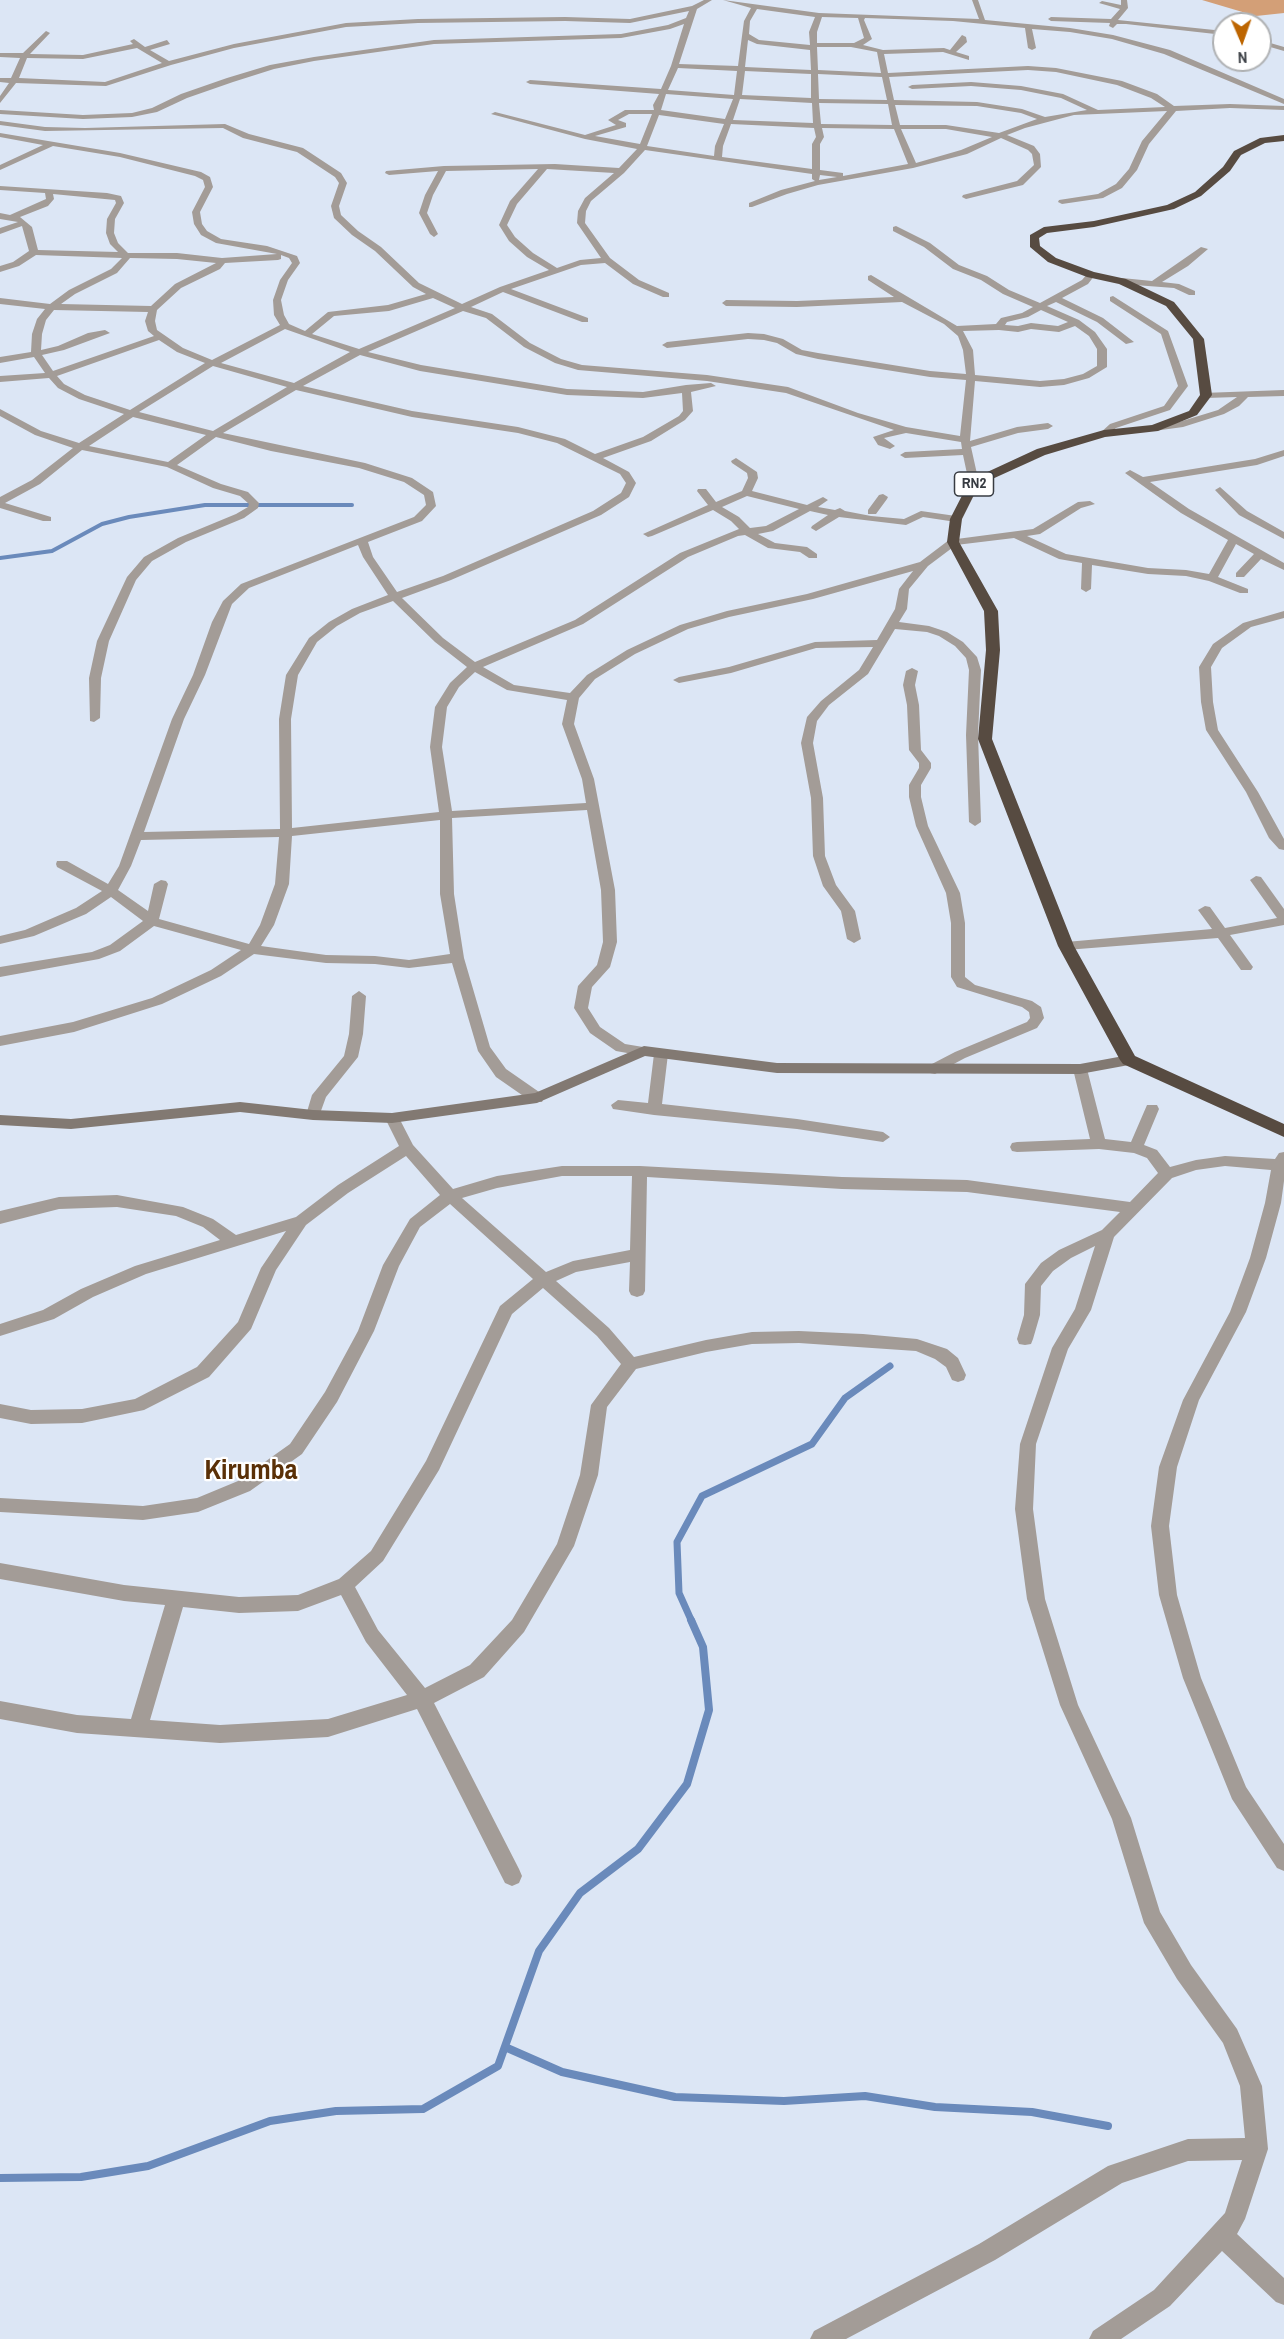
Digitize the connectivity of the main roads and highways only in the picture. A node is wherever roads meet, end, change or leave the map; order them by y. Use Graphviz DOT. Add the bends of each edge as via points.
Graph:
graph roads {
  1 [pos="1284,138"];
  2 [pos="1284,1131"];
  1 -- 2 [label="highway, RN2" via="1263,140 1237,153 1227,169 1198,195 1170,207 1094,224 1044,230 1034,237 1035,247 1052,260 1091,275 1122,281 1170,304 1198,339 1206,395 1193,412 1154,428 1104,434 1041,452 974,483 956,519 953,542 991,611 993,650 985,739 1066,946 1129,1060"];
}
